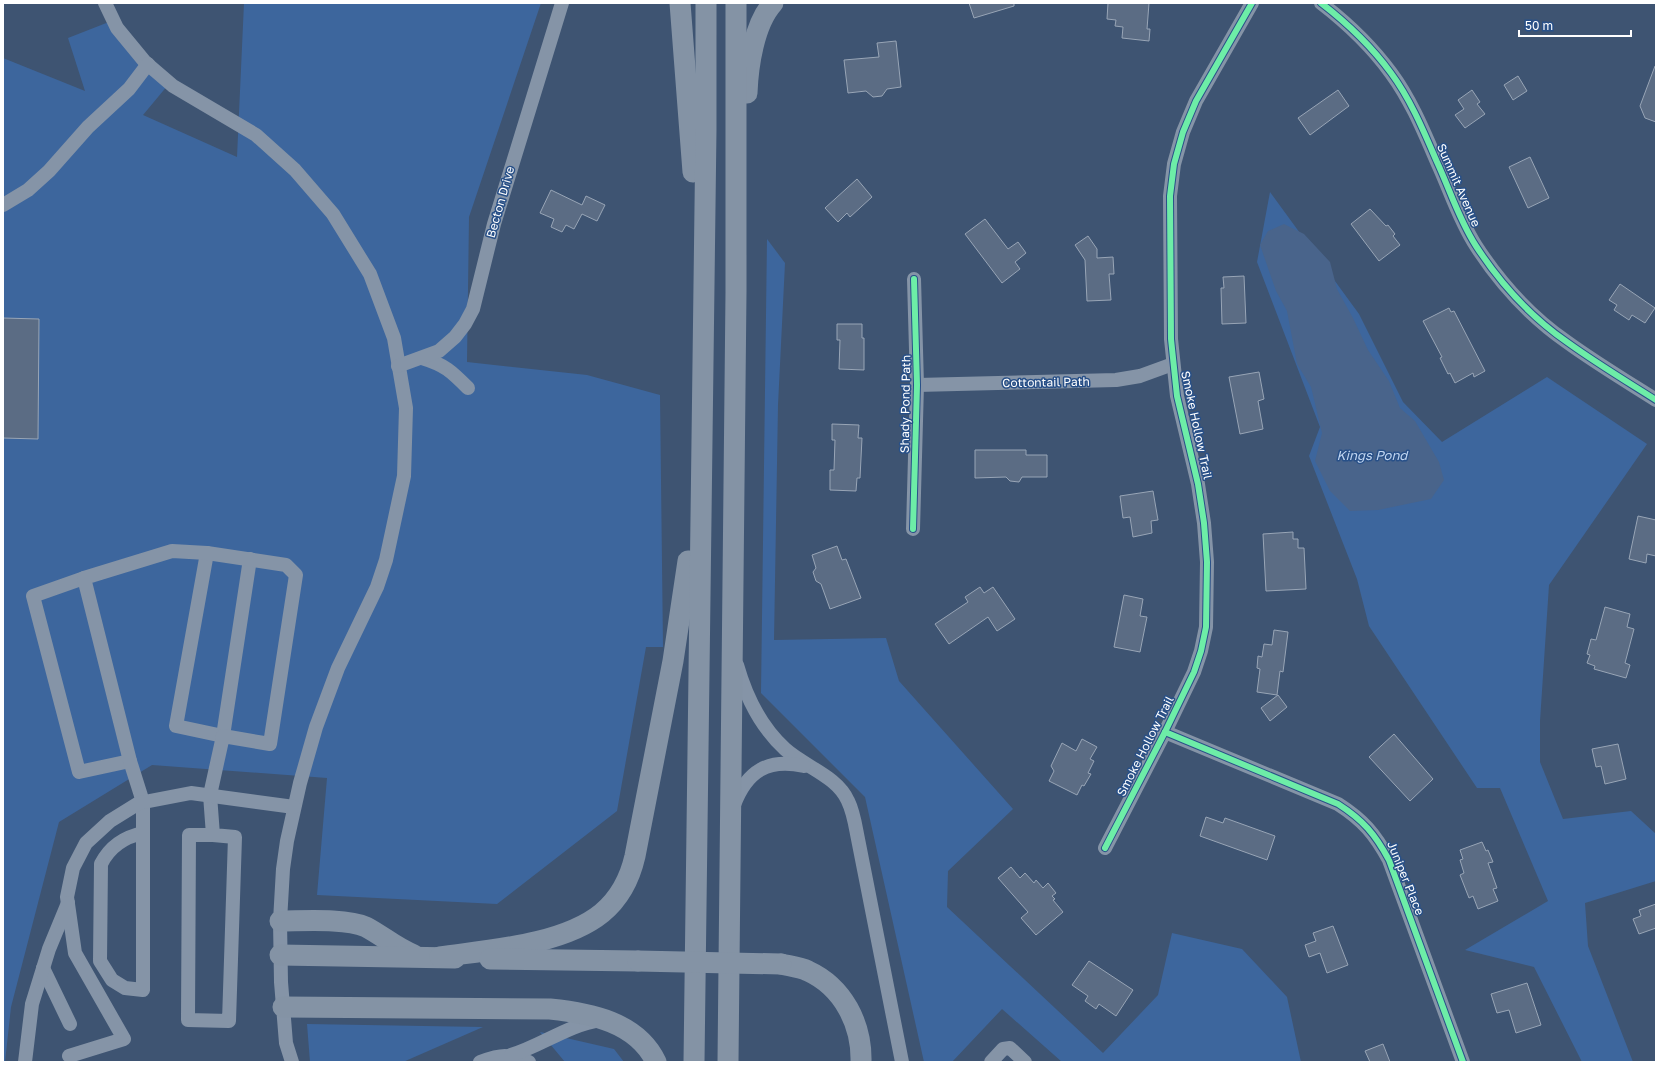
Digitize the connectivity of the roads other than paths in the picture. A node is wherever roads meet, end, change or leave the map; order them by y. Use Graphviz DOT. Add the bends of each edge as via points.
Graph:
graph roads {
  1 [pos="105,3"];
  2 [pos="562,3"];
  3 [pos="680,3"];
  4 [pos="706,3"];
  5 [pos="736,3"];
  6 [pos="773,3"];
  7 [pos="1252,3"];
  8 [pos="1321,3"];
  9 [pos="148,64"];
  10 [pos="3,205"];
  11 [pos="914,279"];
  12 [pos="736,292"];
  13 [pos="703,336"];
  14 [pos="422,358"];
  15 [pos="1173,364"];
  16 [pos="398,366"];
  17 [pos="917,385"];
  18 [pos="468,388"];
  19 [pos="1656,400"];
  20 [pos="701,461"];
  21 [pos="913,529"];
  22 [pos="207,553"];
  23 [pos="250,559"];
  24 [pos="84,578"];
  25 [pos="732,649"];
  26 [pos="1165,732"];
  27 [pos="223,736"];
  28 [pos="130,761"];
  29 [pos="809,767"];
  30 [pos="210,795"];
  31 [pos="144,802"];
  32 [pos="294,807"];
  33 [pos="730,813"];
  34 [pos="144,833"];
  35 [pos="213,835"];
  36 [pos="1105,848"];
  37 [pos="68,903"];
  38 [pos="280,921"];
  39 [pos="280,955"];
  40 [pos="418,957"];
  41 [pos="440,957"];
  42 [pos="43,968"];
  43 [pos="283,1008"];
  44 [pos="610,1021"];
  45 [pos="70,1024"];
  46 [pos="286,1043"];
  47 [pos="69,1056"];
  48 [pos="511,1058"];
  49 [pos="25,1062"];
  50 [pos="287,1062"];
  51 [pos="292,1062"];
  52 [pos="480,1062"];
  53 [pos="529,1062"];
  54 [pos="656,1062"];
  55 [pos="694,1062"];
  56 [pos="728,1062"];
  57 [pos="861,1062"];
  58 [pos="902,1062"];
  59 [pos="991,1062"];
  60 [pos="1025,1062"];
  61 [pos="1463,1062"];
  1 -- 9 [label="street" via="117,28"];
  2 -- 14 [label="street, Becton Drive" via="496,217 473,309 455,337 439,351"];
  3 -- 13 [label="highway" via="689,104"];
  4 -- 13 [label="highway"];
  5 -- 12 [label="highway"];
  6 -- 12 [label="highway" via="760,25 748,77"];
  7 -- 15 [label="street, Smoke Hollow Trail" via="1196,101 1183,132 1174,164 1169,227 1170,339"];
  8 -- 19 [label="street, Summit Avenue" via="1367,44 1392,74 1411,106 1458,213 1476,246 1497,276 1543,324"];
  9 -- 10 [label="street" via="129,89 88,127 49,171 28,190"];
  9 -- 16 [label="street" via="173,86 256,135 295,170 333,214 370,274 394,338"];
  11 -- 17 [label="street, Shady Pond Path"];
  12 -- 25 [label="highway"];
  13 -- 20 [label="highway"];
  14 -- 16 [label="street, Becton Drive"];
  14 -- 18 [label="street" via="448,368"];
  15 -- 17 [label="street, Cottontail Path" via="1140,376 1116,380"];
  15 -- 26 [label="street, Smoke Hollow Trail" via="1203,515 1208,602 1201,652"];
  16 -- 32 [label="street" via="406,408 404,476 386,560 377,587 327,696"];
  17 -- 21 [label="street, Shady Pond Path"];
  20 -- 41 [label="highway" via="673,661 635,856 624,886 601,914 566,932 527,943"];
  20 -- 55 [label="highway"];
  22 -- 23 [label="street"];
  22 -- 24 [label="street" via="172,551"];
  22 -- 27 [label="street" via="176,726"];
  23 -- 27 [label="street"];
  23 -- 27 [label="street" via="286,565 296,575 270,744"];
  24 -- 28 [label="street"];
  24 -- 28 [label="street" via="33,596 79,772"];
  25 -- 29 [label="street" via="751,705 761,721 784,748"];
  25 -- 33 [label="highway"];
  26 -- 36 [label="street, Smoke Hollow Trail"];
  26 -- 61 [label="street, Juniper Place" via="1338,804 1367,826 1389,860"];
  27 -- 30 [label="street"];
  28 -- 31 [label="street"];
  29 -- 33 [label="street" via="780,763 768,765 757,771 741,788"];
  29 -- 58 [label="street" via="825,775 838,786 852,811"];
  30 -- 31 [label="street" via="191,793"];
  30 -- 32 [label="street"];
  30 -- 35 [label="street"];
  31 -- 34 [label="street"];
  31 -- 37 [label="street" via="110,821 86,843 73,868"];
  32 -- 38 [label="street" via="284,869"];
  33 -- 56 [label="highway"];
  34 -- 34 [label="street" via="143,982 143,990 125,988 112,980 100,962 101,864 106,854 118,843 130,836"];
  35 -- 35 [label="street" via="235,837 229,1021 188,1020 188,835"];
  37 -- 42 [label="street"];
  37 -- 47 [label="street" via="75,953 124,1039"];
  38 -- 39 [label="street"];
  38 -- 40 [label="highway" via="340,922 364,926 394,946"];
  39 -- 40 [label="highway"];
  39 -- 43 [label="street"];
  40 -- 41 [label="highway"];
  41 -- 57 [label="highway, bridge" via="780,964 807,970 821,978 843,1000 857,1030"];
  42 -- 45 [label="street"];
  42 -- 49 [label="street" via="32,1004"];
  43 -- 44 [label="highway" via="550,1009 592,1015"];
  43 -- 46 [label="street"];
  44 -- 48 [label="street" via="600,1020 579,1025"];
  44 -- 54 [label="highway" via="641,1041"];
  46 -- 50 [label="street"];
  46 -- 51 [label="street"];
  48 -- 52 [label="street" via="491,1058"];
  48 -- 53 [label="street"];
  59 -- 60 [label="street" via="1003,1049 1010,1048"];
}
